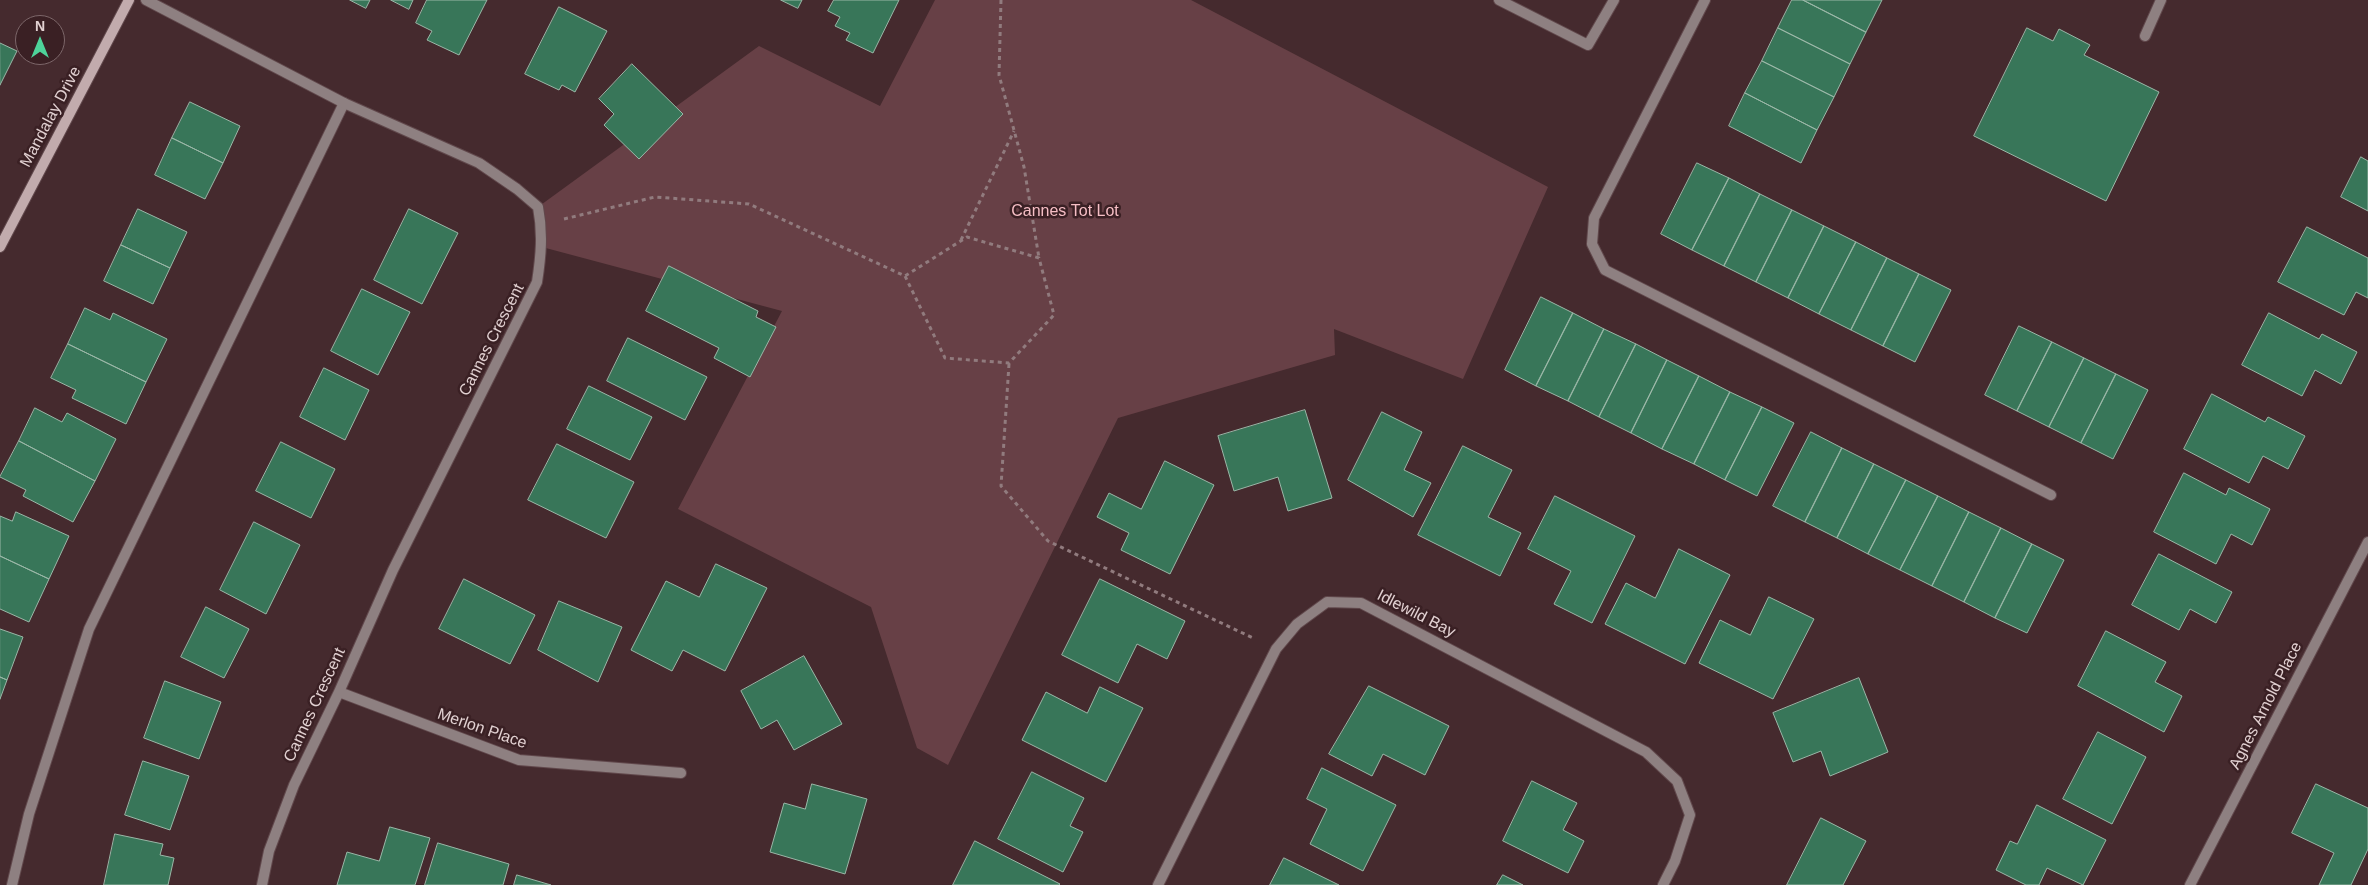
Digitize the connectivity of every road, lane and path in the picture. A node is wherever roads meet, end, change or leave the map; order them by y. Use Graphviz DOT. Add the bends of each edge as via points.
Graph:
graph roads {
  1 [pos="129,0"];
  2 [pos="146,0"];
  3 [pos="1001,0"];
  4 [pos="1499,0"];
  5 [pos="1614,0"];
  6 [pos="1705,0"];
  7 [pos="2161,0"];
  8 [pos="2145,36"];
  9 [pos="344,103"];
  10 [pos="1014,130"];
  11 [pos="541,224"];
  12 [pos="960,241"];
  13 [pos="0,247"];
  14 [pos="1039,258"];
  15 [pos="905,276"];
  16 [pos="1009,363"];
  17 [pos="2051,495"];
  18 [pos="2368,542"];
  19 [pos="1276,649"];
  20 [pos="339,692"];
  21 [pos="681,773"];
  22 [pos="12,885"];
  23 [pos="262,885"];
  24 [pos="1158,885"];
  25 [pos="1663,885"];
  26 [pos="2190,885"];
  1 -- 13 [label="street, Mandalay Drive"];
  2 -- 9 [label="street, Cannes Crescent"];
  3 -- 10 [label="path" via="999,75"];
  4 -- 5 [label="street" via="1588,45"];
  6 -- 17 [label="street" via="1594,218 1592,244 1605,270"];
  7 -- 8 [label="street"];
  9 -- 11 [label="street, Cannes Crescent" via="479,163 538,207"];
  9 -- 22 [label="street" via="89,629 29,814"];
  10 -- 12 [label="path"];
  10 -- 14 [label="path" via="1024,167"];
  11 -- 15 [label="path" via="655,197 749,204"];
  11 -- 20 [label="street, Cannes Crescent" via="538,282 393,570"];
  12 -- 14 [label="path" via="968,237"];
  12 -- 15 [label="path"];
  14 -- 16 [label="path" via="1054,315"];
  15 -- 16 [label="path" via="945,358"];
  16 -- 19 [label="path" via="1001,486 1048,541"];
  18 -- 26 [label="street, Agnes Arnold Place"];
  19 -- 24 [label="street, Idlewild Bay"];
  19 -- 25 [label="street, Idlewild Bay" via="1297,624 1327,602 1361,603 1646,752 1677,781 1690,815 1675,862"];
  20 -- 21 [label="street, Merlon Place" via="519,760"];
  20 -- 23 [label="street, Cannes Crescent" via="294,785 269,851"];
}
